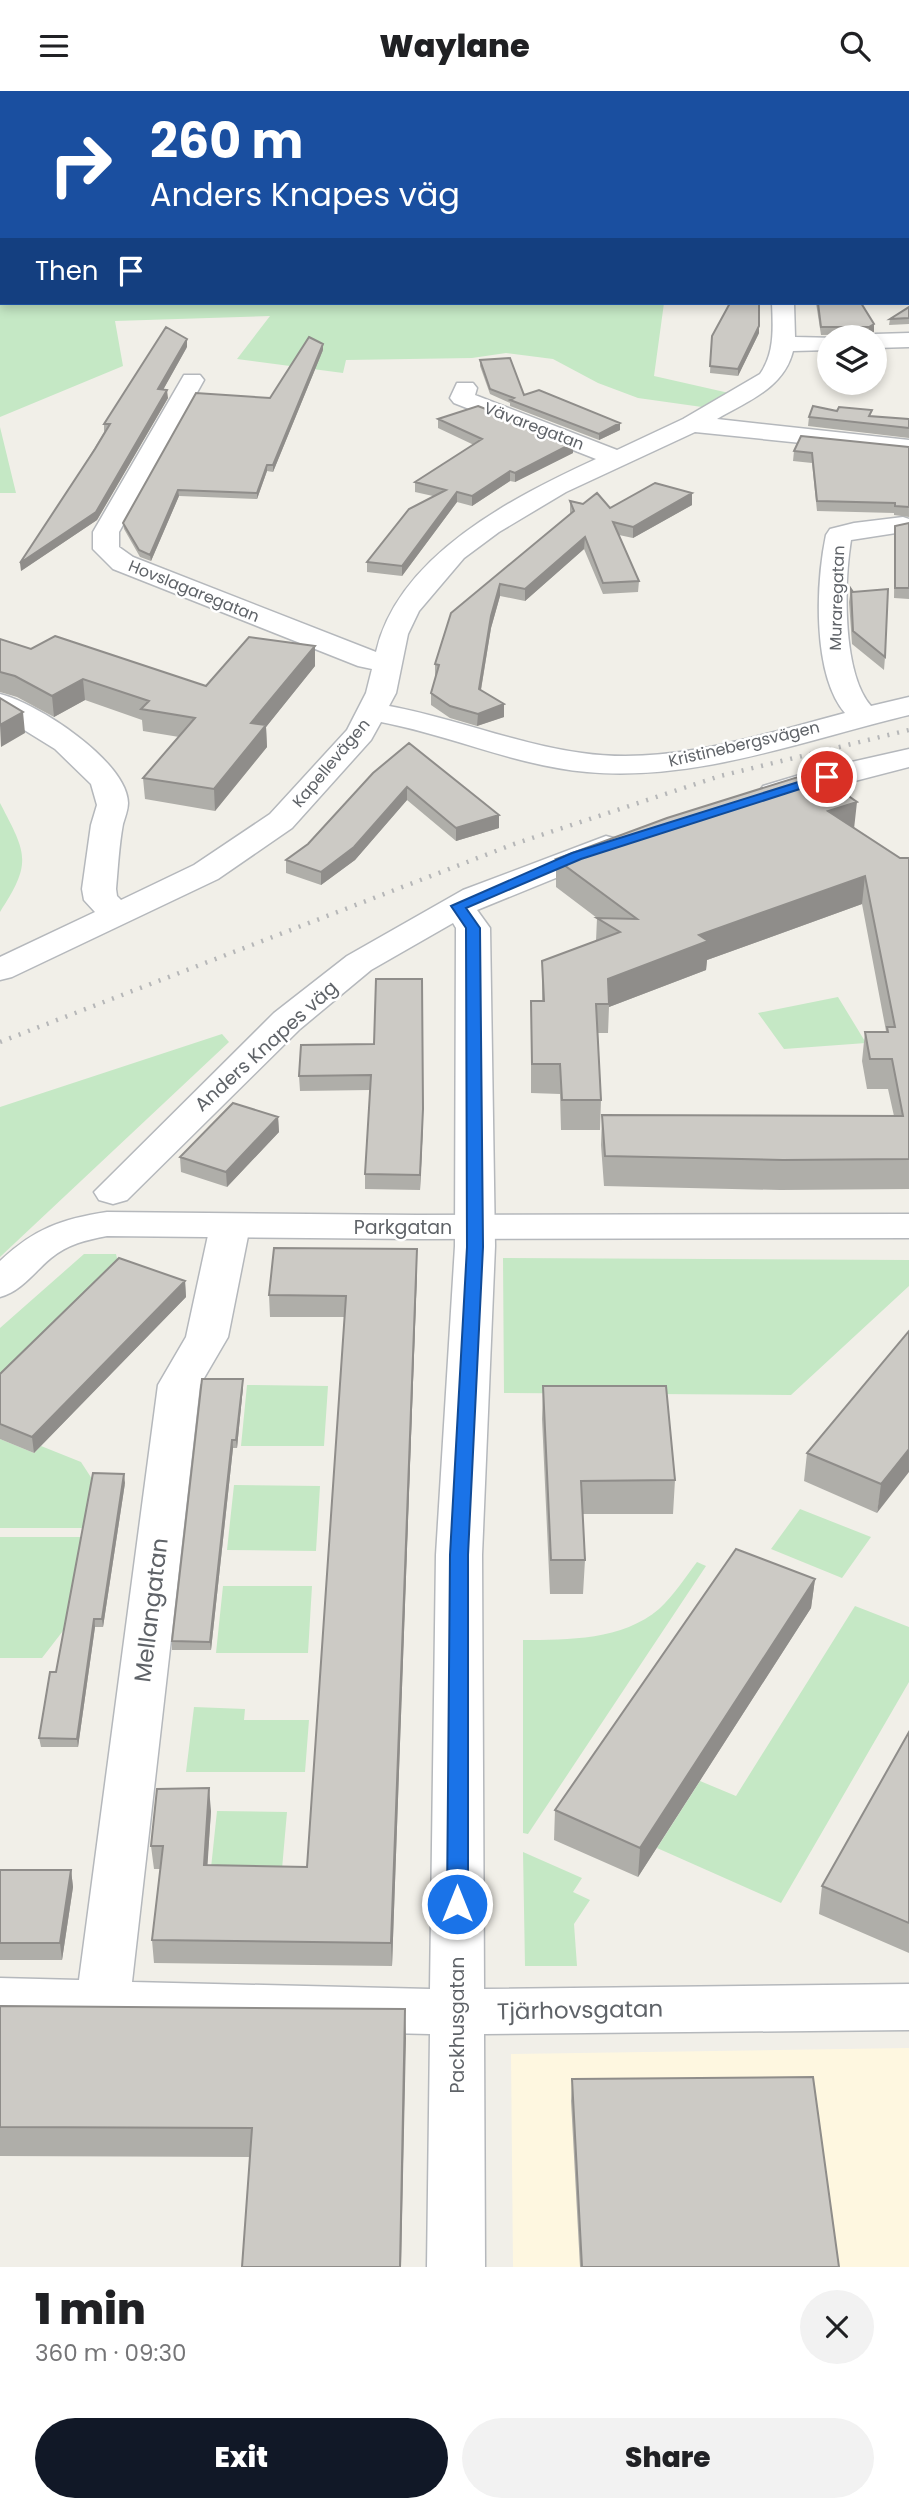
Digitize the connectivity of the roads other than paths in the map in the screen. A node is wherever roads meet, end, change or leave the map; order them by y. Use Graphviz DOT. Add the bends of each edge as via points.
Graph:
graph roads {
  1 [pos="783,305"];
  2 [pos="909,340"];
  3 [pos="887,341"];
  4 [pos="817,343"];
  5 [pos="784,344"];
  6 [pos="192,380"];
  7 [pos="465,388"];
  8 [pos="692,424"];
  9 [pos="909,447"];
  10 [pos="616,458"];
  11 [pos="903,524"];
  12 [pos="388,661"];
  13 [pos="0,703"];
  14 [pos="909,706"];
  15 [pos="373,712"];
  16 [pos="864,716"];
  17 [pos="909,758"];
  18 [pos="748,802"];
  19 [pos="629,839"];
  20 [pos="458,906"];
  21 [pos="119,913"];
  22 [pos="0,970"];
  23 [pos="113,1192"];
  24 [pos="230,1226"];
  25 [pos="909,1226"];
  26 [pos="474,1227"];
  27 [pos="0,1284"];
  28 [pos="0,2001"];
  29 [pos="103,2003"];
  30 [pos="909,2007"];
  31 [pos="457,2012"];
  32 [pos="456,2267"];
  1 -- 5 [label="street, Kapellevägen"];
  2 -- 3 [label="street"];
  4 -- 5 [label="street"];
  5 -- 8 [label="street, Kapellevägen" via="777,368 768,379"];
  6 -- 12 [label="street, Hovslagaregatan" via="106,532 106,549 122,563 368,660"];
  7 -- 10 [label="street, Vävaregatan" via="462,398"];
  8 -- 9 [label="street"];
  8 -- 10 [label="street, Kapellevägen"];
  10 -- 12 [label="street, Kapellevägen" via="530,502 455,552 406,608"];
  11 -- 16 [label="street, Muraregatan" via="839,535 835,658 855,709"];
  12 -- 15 [label="street, Kapellevägen"];
  13 -- 21 [label="street" via="58,738 108,784 113,802 99,889 101,900"];
  14 -- 16 [label="street, Kristinebergsvägen"];
  15 -- 16 [label="street, Kristinebergsvägen" via="552,758 624,765 656,764 744,747"];
  15 -- 21 [label="street, Kapellevägen" via="360,734 281,821 206,872"];
  17 -- 18 [label="street"];
  19 -- 20 [label="street, Anders Knapes väg"];
  20 -- 23 [label="street, Anders Knapes väg" via="359,963 287,1021"];
  20 -- 26 [label="street, Packhusgatan" via="473,928"];
  21 -- 22 [label="street, Kapellevägen"];
  24 -- 26 [label="street, Parkgatan"];
  24 -- 27 [label="street, Parkgatan" via="107,1224 72,1229 44,1242"];
  24 -- 29 [label="street, Mellangatan" via="206,1337 179,1385"];
  25 -- 26 [label="street, Parkgatan"];
  26 -- 31 [label="street, Packhusgatan" via="459,1555"];
  28 -- 29 [label="street, Tjärhovsgatan"];
  29 -- 31 [label="street, Tjärhovsgatan"];
  30 -- 31 [label="street, Tjärhovsgatan"];
  31 -- 32 [label="street, Packhusgatan"];
}
